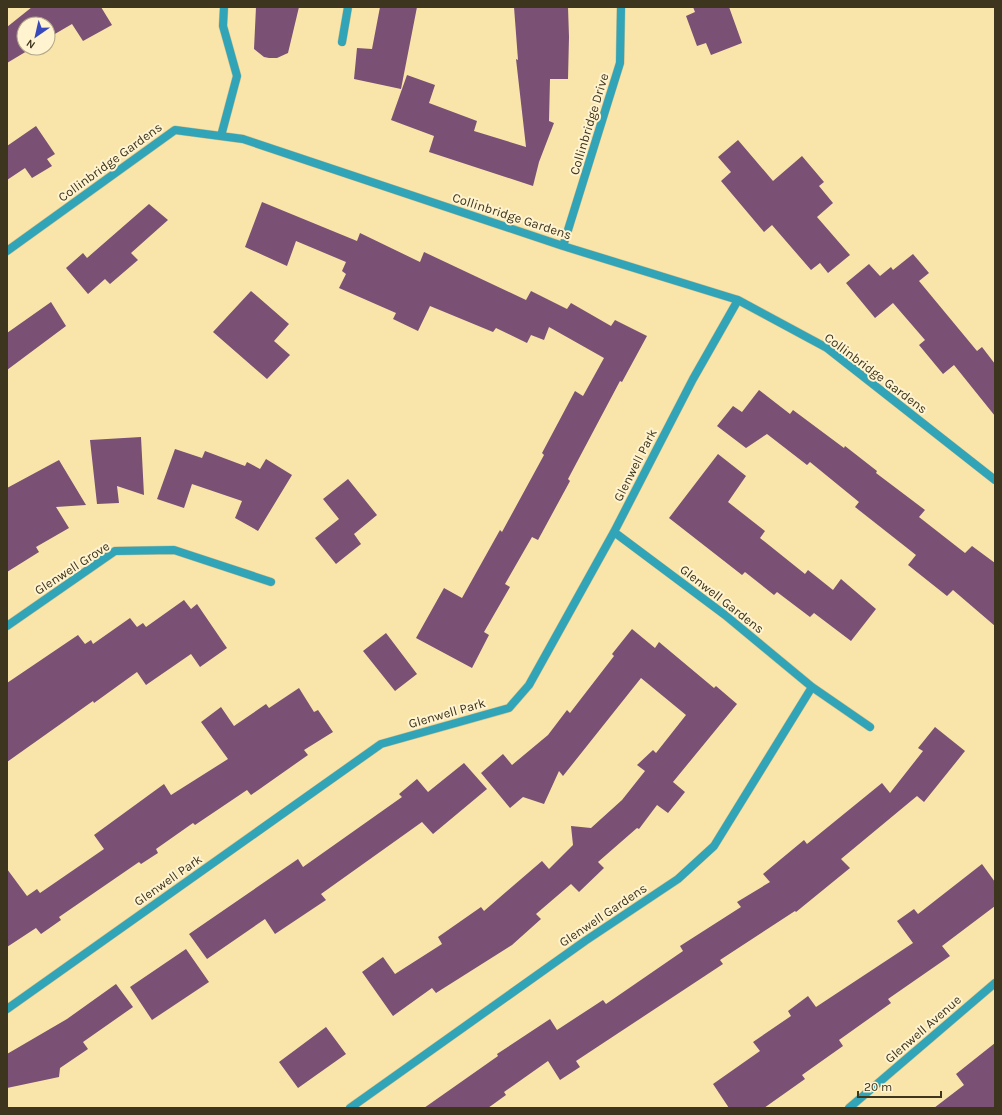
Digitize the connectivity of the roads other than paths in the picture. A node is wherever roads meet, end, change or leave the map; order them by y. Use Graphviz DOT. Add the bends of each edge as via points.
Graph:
graph roads {
  1 [pos="224,7"];
  2 [pos="348,7"];
  3 [pos="621,7"];
  4 [pos="342,42"];
  5 [pos="221,136"];
  6 [pos="563,246"];
  7 [pos="7,251"];
  8 [pos="738,300"];
  9 [pos="995,480"];
  10 [pos="614,532"];
  11 [pos="271,582"];
  12 [pos="7,626"];
  13 [pos="812,687"];
  14 [pos="870,727"];
  15 [pos="995,983"];
  16 [pos="8,1007"];
  17 [pos="350,1108"];
  18 [pos="849,1108"];
  1 -- 5 [label="street" via="222,26 237,76"];
  2 -- 4 [label="street"];
  3 -- 6 [label="street, Collinbridge Drive" via="620,63"];
  5 -- 6 [label="street, Collinbridge Gardens" via="243,139"];
  5 -- 7 [label="street, Collinbridge Gardens" via="175,130"];
  6 -- 8 [label="street, Collinbridge Gardens"];
  8 -- 9 [label="street, Collinbridge Gardens" via="828,348"];
  8 -- 10 [label="street, Glenwell Park" via="693,379"];
  10 -- 13 [label="street, Glenwell Gardens" via="725,615"];
  10 -- 16 [label="street, Glenwell Park" via="529,685 509,708 381,744"];
  11 -- 12 [label="street, Glenwell Grove" via="174,550 115,551"];
  13 -- 14 [label="street, Glenwell Gardens"];
  13 -- 17 [label="street, Glenwell Gardens" via="714,846 678,879 585,941"];
  15 -- 18 [label="street, Glenwell Avenue"];
}
